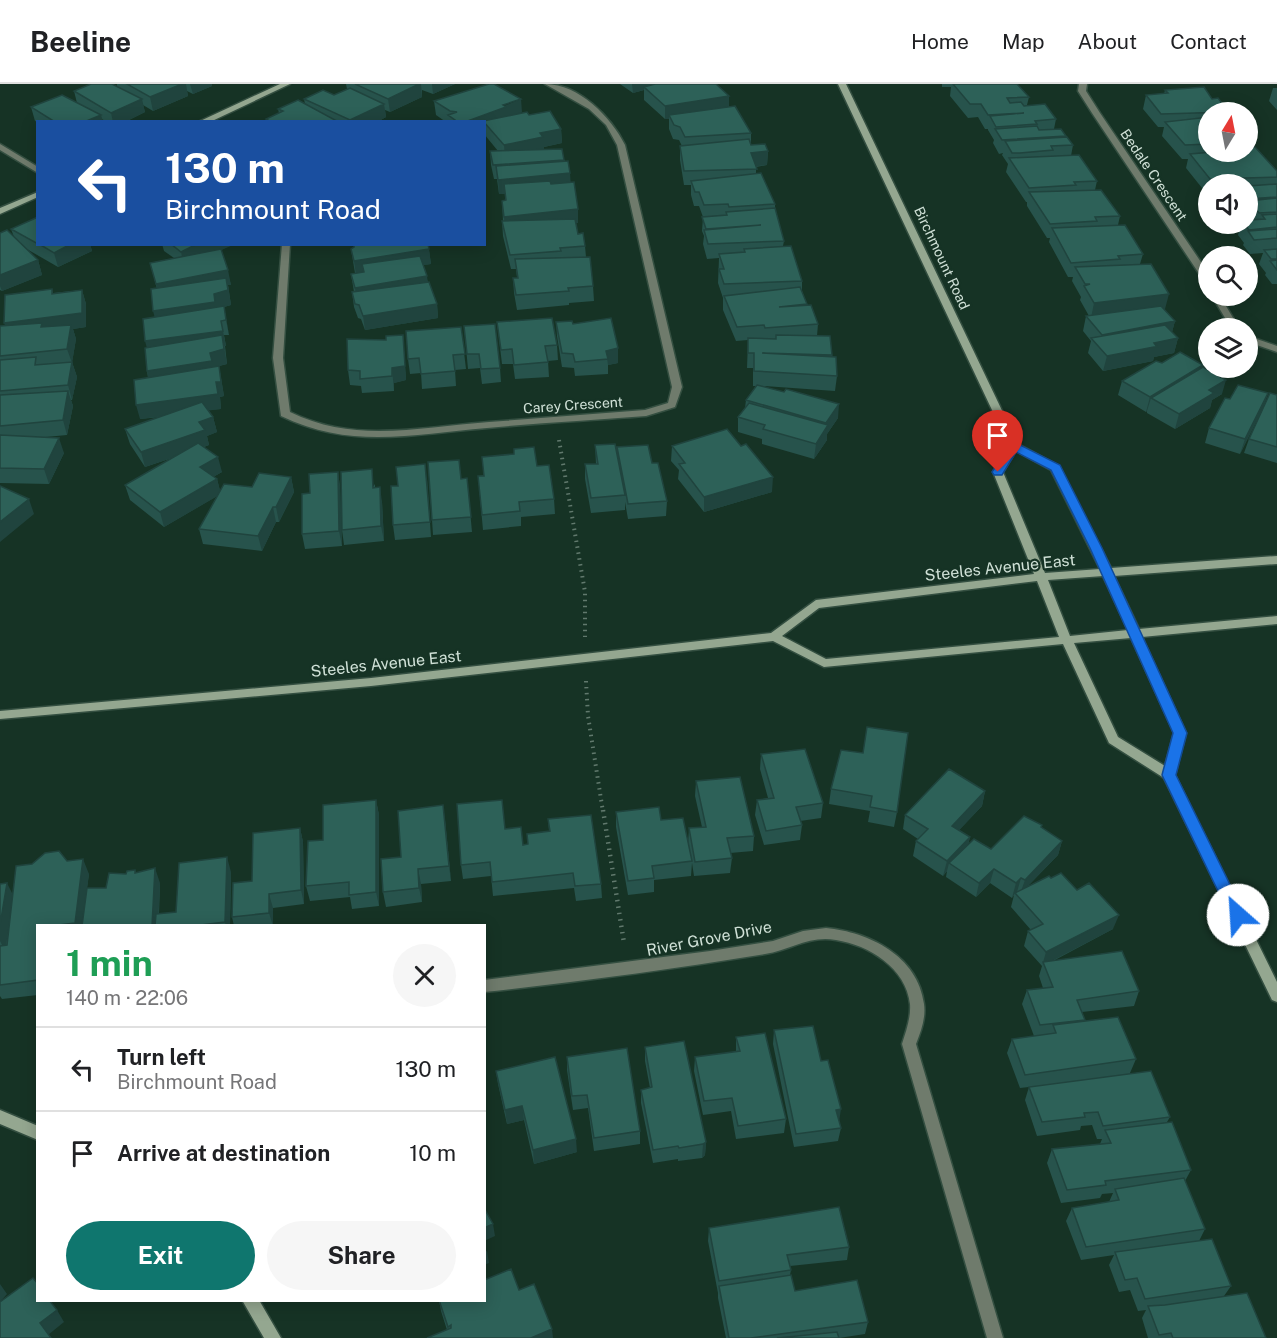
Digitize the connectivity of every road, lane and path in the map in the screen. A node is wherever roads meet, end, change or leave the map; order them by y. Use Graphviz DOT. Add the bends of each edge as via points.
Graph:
graph roads {
  1 [pos="286,84"];
  2 [pos="549,84"];
  3 [pos="842,84"];
  4 [pos="1083,84"];
  5 [pos="206,120"];
  6 [pos="0,146"];
  7 [pos="36,170"];
  8 [pos="36,195"];
  9 [pos="0,211"];
  10 [pos="286,246"];
  11 [pos="1198,265"];
  12 [pos="1258,342"];
  13 [pos="1277,349"];
  14 [pos="555,420"];
  15 [pos="1014,446"];
  16 [pos="1277,560"];
  17 [pos="1107,574"];
  18 [pos="1042,577"];
  19 [pos="585,592"];
  20 [pos="1277,620"];
  21 [pos="1133,632"];
  22 [pos="774,638"];
  23 [pos="1066,639"];
  24 [pos="0,715"];
  25 [pos="588,716"];
  26 [pos="1169,775"];
  27 [pos="628,971"];
  28 [pos="486,986"];
  29 [pos="1277,996"];
  30 [pos="0,1117"];
  31 [pos="36,1132"];
  32 [pos="251,1302"];
  33 [pos="273,1338"];
  34 [pos="995,1338"];
  1 -- 5 [label="main road"];
  2 -- 14 [label="street, Carey Crescent" via="594,107 616,132 677,387 672,405 646,413"];
  3 -- 15 [label="main road, Birchmount Road"];
  4 -- 11 [label="street, Bedale Crescent" via="1082,91 1096,113"];
  6 -- 7 [label="street"];
  8 -- 9 [label="main road"];
  10 -- 14 [label="street, Carey Crescent" via="278,358 285,414 303,425 357,435"];
  12 -- 13 [label="street"];
  14 -- 19 [label="path"];
  15 -- 17 [label="main road" via="1055,468"];
  15 -- 18 [label="main road" via="998,472"];
  16 -- 17 [label="main road, Steeles Avenue East"];
  17 -- 18 [label="main road, Steeles Avenue East"];
  17 -- 21 [label="main road"];
  18 -- 22 [label="main road, Steeles Avenue East" via="816,604"];
  18 -- 23 [label="main road"];
  20 -- 21 [label="main road"];
  21 -- 23 [label="main road"];
  21 -- 26 [label="main road" via="1180,733"];
  22 -- 23 [label="main road" via="824,663"];
  22 -- 24 [label="main road, Steeles Avenue East" via="371,682"];
  23 -- 26 [label="main road" via="1113,740"];
  25 -- 27 [label="path"];
  26 -- 29 [label="main road"];
  27 -- 28 [label="street, River Grove Drive"];
  27 -- 34 [label="street, River Grove Drive" via="774,946 805,934 833,933 873,946 898,964 911,982 919,1012 918,1027 909,1044"];
  30 -- 31 [label="main road"];
  32 -- 33 [label="main road"];
}
